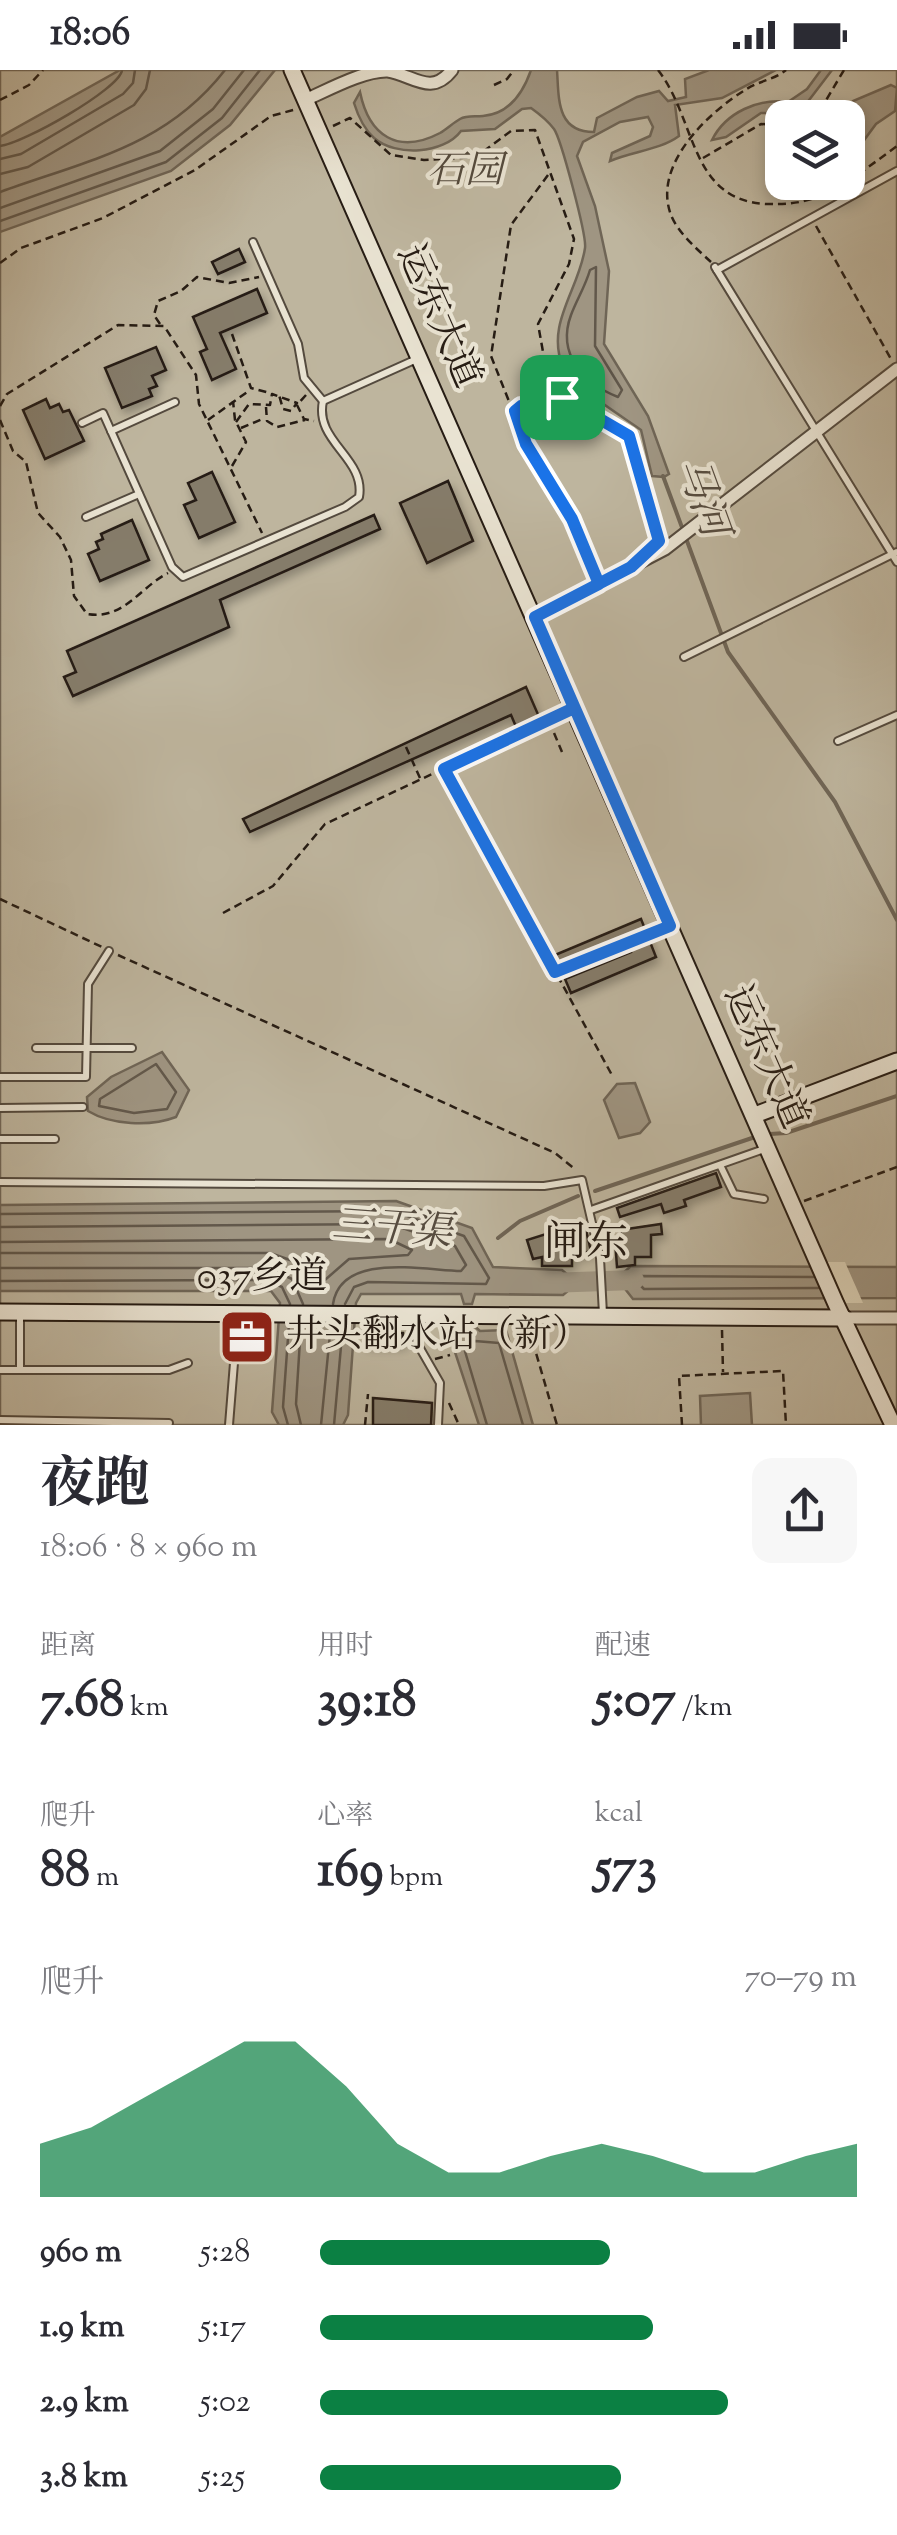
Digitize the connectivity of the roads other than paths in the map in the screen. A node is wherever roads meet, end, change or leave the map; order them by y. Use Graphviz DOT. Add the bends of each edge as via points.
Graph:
graph roads {
  1 [pos="452,70"];
  2 [pos="295,76"];
  3 [pos="307,103"];
  4 [pos="897,171"];
  5 [pos="253,242"];
  6 [pos="420,358"];
  7 [pos="897,369"];
  8 [pos="323,401"];
  9 [pos="175,402"];
  10 [pos="82,423"];
  11 [pos="817,428"];
  12 [pos="111,431"];
  13 [pos="139,494"];
  14 [pos="86,517"];
  15 [pos="895,556"];
  16 [pos="535,617"];
  17 [pos="684,657"];
  18 [pos="897,715"];
  19 [pos="838,741"];
  20 [pos="109,951"];
  21 [pos="36,1048"];
  22 [pos="86,1048"];
  23 [pos="132,1048"];
  24 [pos="897,1061"];
  25 [pos="0,1076"];
  26 [pos="0,1108"];
  27 [pos="83,1108"];
  28 [pos="755,1115"];
  29 [pos="0,1139"];
  30 [pos="55,1139"];
  31 [pos="769,1148"];
  32 [pos="720,1165"];
  33 [pos="0,1182"];
  34 [pos="764,1199"];
  35 [pos="591,1210"];
  36 [pos="603,1308"];
  37 [pos="238,1311"];
  38 [pos="0,1312"];
  39 [pos="20,1312"];
  40 [pos="414,1313"];
  41 [pos="839,1313"];
  42 [pos="897,1318"];
  43 [pos="188,1363"];
  44 [pos="0,1370"];
  45 [pos="20,1370"];
  46 [pos="0,1420"];
  47 [pos="170,1424"];
  48 [pos="229,1425"];
  49 [pos="438,1425"];
  50 [pos="890,1425"];
  1 -- 3 [label="street" via="428,84 374,73"];
  2 -- 3 [label="main road, 运东大道"];
  3 -- 6 [label="main road, 运东大道"];
  4 -- 11 [label="lane" via="716,269"];
  5 -- 8 [label="lane" via="298,344 300,369"];
  6 -- 8 [label="lane"];
  6 -- 16 [label="main road, 运东大道"];
  7 -- 11 [label="street"];
  8 -- 13 [label="lane" via="334,444 356,469 359,496 345,507 183,577"];
  9 -- 12 [label="lane"];
  10 -- 12 [label="lane" via="103,413"];
  11 -- 15 [label="lane"];
  11 -- 16 [label="street" via="706,517"];
  12 -- 13 [label="lane"];
  13 -- 14 [label="lane"];
  15 -- 17 [label="lane"];
  16 -- 28 [label="main road, 运东大道"];
  18 -- 19 [label="lane"];
  20 -- 22 [label="lane" via="88,984"];
  21 -- 22 [label="lane"];
  22 -- 23 [label="lane"];
  22 -- 25 [label="lane" via="86,1077"];
  24 -- 28 [label="main road"];
  26 -- 27 [label="lane"];
  28 -- 31 [label="main road, 运东大道"];
  29 -- 30 [label="lane"];
  31 -- 32 [label="lane"];
  31 -- 41 [label="main road, 运东大道"];
  32 -- 34 [label="lane" via="734,1194"];
  32 -- 35 [label="lane"];
  33 -- 35 [label="lane" via="544,1186 582,1180"];
  35 -- 36 [label="lane"];
  36 -- 40 [label="main road, 037乡道"];
  36 -- 41 [label="main road, 037乡道" via="722,1316"];
  37 -- 39 [label="main road, 037乡道"];
  37 -- 40 [label="main road, 037乡道"];
  37 -- 48 [label="lane"];
  38 -- 39 [label="main road, 037乡道"];
  39 -- 45 [label="lane"];
  40 -- 49 [label="lane" via="417,1343 440,1383"];
  41 -- 42 [label="street"];
  41 -- 50 [label="main road, 运东大道"];
  43 -- 45 [label="lane" via="169,1370"];
  44 -- 45 [label="lane"];
  46 -- 47 [label="lane"];
}
